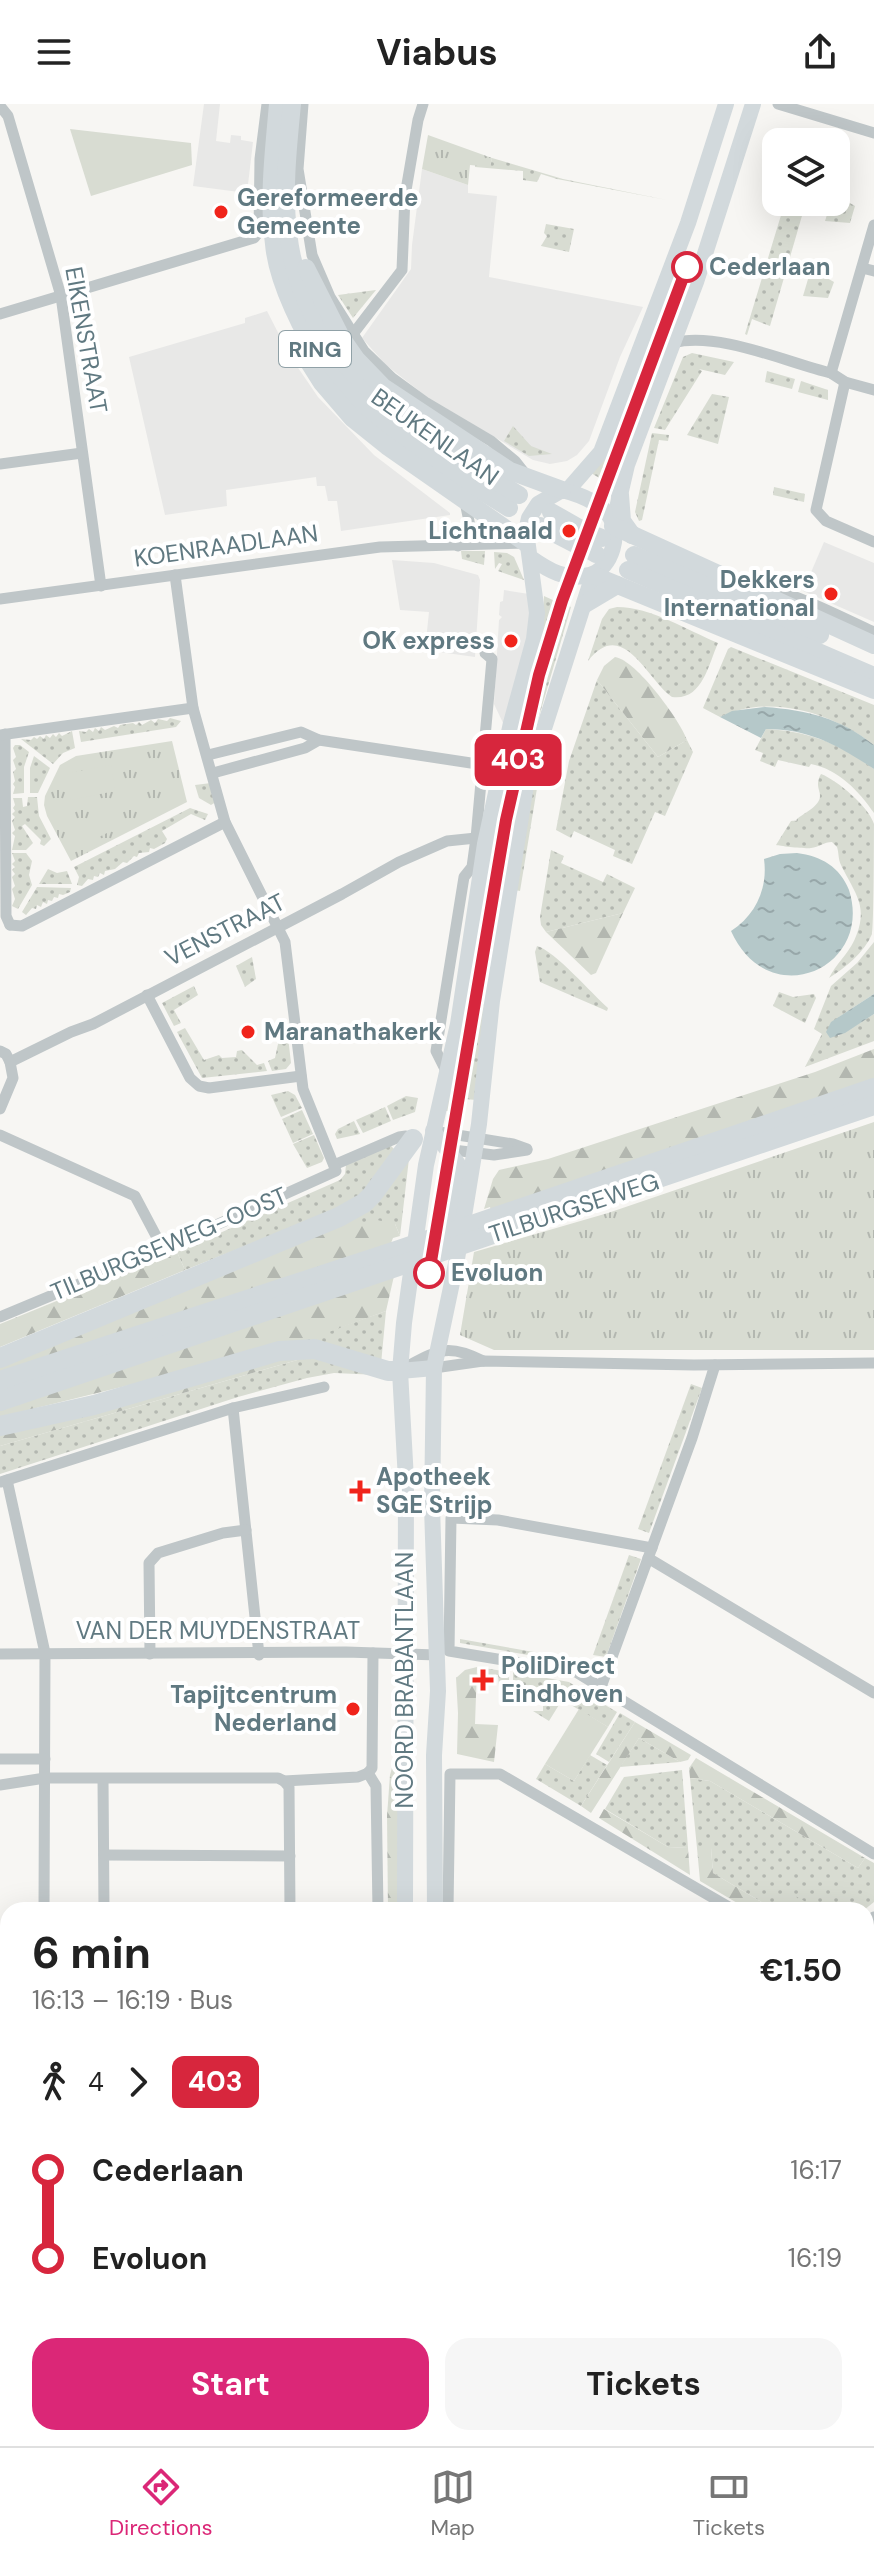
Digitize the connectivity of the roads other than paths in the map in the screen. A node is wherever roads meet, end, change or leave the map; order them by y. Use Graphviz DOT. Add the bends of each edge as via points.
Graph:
graph roads {
  1 [pos="267,104"];
  2 [pos="278,104"];
  3 [pos="292,104"];
  4 [pos="303,104"];
  5 [pos="423,104"];
  6 [pos="726,104"];
  7 [pos="753,104"];
  8 [pos="778,104"];
  9 [pos="1,107"];
  10 [pos="874,133"];
  11 [pos="874,225"];
  12 [pos="871,249"];
  13 [pos="868,270"];
  14 [pos="281,279"];
  15 [pos="61,296"];
  16 [pos="0,314"];
  17 [pos="353,334"];
  18 [pos="673,343"];
  19 [pos="831,373"];
  20 [pos="845,382"];
  21 [pos="874,390"];
  22 [pos="82,453"];
  23 [pos="0,464"];
  24 [pos="564,491"];
  25 [pos="519,494"];
  26 [pos="620,495"];
  27 [pos="463,498"];
  28 [pos="545,519"];
  29 [pos="632,535"];
  30 [pos="594,540"];
  31 [pos="874,542"];
  32 [pos="458,546"];
  33 [pos="528,550"];
  34 [pos="627,570"];
  35 [pos="175,575"];
  36 [pos="593,575"];
  37 [pos="101,586"];
  38 [pos="756,593"];
  39 [pos="0,599"];
  40 [pos="585,604"];
  41 [pos="874,632"];
  42 [pos="874,645"];
  43 [pos="485,653"];
  44 [pos="874,658"];
  45 [pos="874,676"];
  46 [pos="874,690"];
  47 [pos="193,708"];
  48 [pos="3,734"];
  49 [pos="319,740"];
  50 [pos="208,755"];
  51 [pos="484,765"];
  52 [pos="213,773"];
  53 [pos="225,822"];
  54 [pos="476,838"];
  55 [pos="5,928"];
  56 [pos="278,928"];
  57 [pos="147,995"];
  58 [pos="0,1051"];
  59 [pos="10,1062"];
  60 [pos="446,1071"];
  61 [pos="301,1076"];
  62 [pos="874,1088"];
  63 [pos="874,1105"];
  64 [pos="0,1109"];
  65 [pos="0,1135"];
  66 [pos="425,1139"];
  67 [pos="475,1146"];
  68 [pos="449,1149"];
  69 [pos="335,1168"];
  70 [pos="479,1231"];
  71 [pos="163,1249"];
  72 [pos="394,1260"];
  73 [pos="450,1297"];
  74 [pos="0,1317"];
  75 [pos="438,1350"];
  76 [pos="0,1358"];
  77 [pos="483,1361"];
  78 [pos="874,1363"];
  79 [pos="715,1365"];
  80 [pos="434,1368"];
  81 [pos="400,1371"];
  82 [pos="0,1381"];
  83 [pos="324,1387"];
  84 [pos="0,1401"];
  85 [pos="233,1408"];
  86 [pos="0,1426"];
  87 [pos="3,1481"];
  88 [pos="246,1530"];
  89 [pos="650,1553"];
  90 [pos="45,1653"];
  91 [pos="373,1653"];
  92 [pos="443,1653"];
  93 [pos="0,1654"];
  94 [pos="150,1654"];
  95 [pos="259,1655"];
  96 [pos="405,1655"];
  97 [pos="601,1687"];
  98 [pos="874,1693"];
  99 [pos="0,1759"];
  100 [pos="45,1759"];
  101 [pos="368,1773"];
  102 [pos="45,1778"];
  103 [pos="103,1779"];
  104 [pos="284,1781"];
  105 [pos="0,1785"];
  106 [pos="874,1854"];
  107 [pos="104,1855"];
  108 [pos="290,1856"];
  109 [pos="44,1902"];
  110 [pos="104,1902"];
  111 [pos="290,1902"];
  112 [pos="378,1902"];
  113 [pos="405,1902"];
  114 [pos="443,1902"];
  115 [pos="443,1902"];
  116 [pos="720,1902"];
  1 -- 15 [label="street" via="259,232 254,238"];
  2 -- 14 [label="main road, BEUKENLAAN / RING" via="271,204"];
  3 -- 25 [label="main road" via="287,204 313,286 342,339 383,387 510,471"];
  4 -- 17 [label="street, BEUKENLAAN" via="298,169 309,240 330,297"];
  5 -- 17 [label="street" via="405,196 402,270"];
  6 -- 24 [label="main road" via="688,223 601,452"];
  7 -- 18 [label="main road"];
  8 -- 10 [label="street"];
  9 -- 15 [label="street, EIKENSTRAAT"];
  11 -- 12 [label="street"];
  12 -- 13 [label="street"];
  13 -- 19 [label="street"];
  14 -- 25 [label="main road, BEUKENLAAN / RING" via="307,337 356,402 400,439"];
  14 -- 27 [label="main road" via="279,303 287,325 337,401 387,446"];
  15 -- 16 [label="street"];
  15 -- 22 [label="street, EIKENSTRAAT"];
  17 -- 25 [label="street, BEUKENLAAN" via="392,378 515,461"];
  18 -- 19 [label="street" via="685,339 723,344"];
  18 -- 26 [label="main road"];
  19 -- 20 [label="street"];
  20 -- 21 [label="street"];
  20 -- 31 [label="street" via="816,510 826,521"];
  22 -- 23 [label="street"];
  22 -- 37 [label="street, EIKENSTRAAT"];
  24 -- 25 [label="main road"];
  24 -- 30 [label="main road" via="585,497 608,514"];
  24 -- 33 [label="main road" via="533,511 526,531"];
  26 -- 29 [label="main road" via="622,521"];
  26 -- 30 [label="main road"];
  27 -- 32 [label="street" via="470,526"];
  27 -- 33 [label="main road"];
  28 -- 30 [label="main road"];
  29 -- 30 [label="main road"];
  29 -- 38 [label="main road"];
  30 -- 36 [label="main road, NOORD BRABANTLAAN" via="614,540 611,554"];
  32 -- 33 [label="street, KOENRAADLAAN"];
  32 -- 35 [label="street, KOENRAADLAAN" via="380,547"];
  33 -- 36 [label="main road" via="556,574"];
  33 -- 60 [label="main road, NOORD BRABANTLAAN" via="537,613 534,639 485,844"];
  34 -- 36 [label="main road"];
  34 -- 40 [label="main road"];
  34 -- 44 [label="main road"];
  34 -- 45 [label="main road"];
  34 -- 46 [label="main road"];
  35 -- 37 [label="street, KOENRAADLAAN"];
  35 -- 47 [label="street"];
  36 -- 40 [label="main road, NOORD BRABANTLAAN"];
  37 -- 39 [label="street, KOENRAADLAAN"];
  38 -- 41 [label="street" via="774,590"];
  38 -- 42 [label="main road"];
  40 -- 67 [label="main road, NOORD BRABANTLAAN" via="526,785"];
  43 -- 51 [label="street" via="492,659"];
  47 -- 48 [label="street"];
  47 -- 50 [label="street"];
  48 -- 55 [label="street"];
  49 -- 50 [label="street" via="301,732"];
  49 -- 51 [label="street"];
  49 -- 52 [label="street"];
  50 -- 52 [label="street"];
  51 -- 54 [label="street"];
  52 -- 53 [label="street"];
  53 -- 55 [label="street" via="22,926"];
  53 -- 56 [label="street"];
  54 -- 56 [label="street, VENSTRAAT" via="447,841 399,862"];
  54 -- 60 [label="street" via="472,867 464,877 436,1051"];
  56 -- 57 [label="street, VENSTRAAT"];
  56 -- 61 [label="street" via="289,959"];
  57 -- 59 [label="street, VENSTRAAT"];
  57 -- 61 [label="street" via="199,1086"];
  58 -- 59 [label="street"];
  59 -- 64 [label="street" via="13,1078"];
  60 -- 66 [label="main road, NOORD BRABANTLAAN"];
  61 -- 69 [label="street"];
  62 -- 70 [label="highway, TILBURGSEWEG"];
  63 -- 70 [label="highway, TILBURGSEWEG"];
  65 -- 71 [label="street" via="135,1196"];
  66 -- 67 [label="street"];
  66 -- 68 [label="main road"];
  66 -- 69 [label="street, TILBURGSEWEG-OOST" via="399,1137"];
  66 -- 76 [label="highway" via="364,1203 339,1217"];
  66 -- 81 [label="main road, NOORD BRABANTLAAN"];
  67 -- 68 [label="street"];
  67 -- 73 [label="main road, NOORD BRABANTLAAN"];
  68 -- 73 [label="main road" via="459,1169 445,1268"];
  69 -- 71 [label="street, TILBURGSEWEG-OOST"];
  70 -- 72 [label="highway, TILBURGSEWEG"];
  71 -- 74 [label="street, TILBURGSEWEG-OOST"];
  72 -- 82 [label="highway, TILBURGSEWEG"];
  72 -- 84 [label="highway, TILBURGSEWEG"];
  73 -- 75 [label="main road, NOORD BRABANTLAAN"];
  75 -- 77 [label="street"];
  75 -- 80 [label="main road, NOORD BRABANTLAAN"];
  75 -- 81 [label="street"];
  77 -- 79 [label="street"];
  77 -- 80 [label="street"];
  78 -- 79 [label="street"];
  79 -- 89 [label="street"];
  80 -- 81 [label="main road"];
  80 -- 92 [label="main road, NOORD BRABANTLAAN" via="432,1507"];
  81 -- 86 [label="highway" via="315,1349 279,1351 94,1405"];
  81 -- 96 [label="main road, NOORD BRABANTLAAN"];
  83 -- 85 [label="street"];
  85 -- 87 [label="street"];
  85 -- 88 [label="street"];
  87 -- 90 [label="street"];
  88 -- 94 [label="street" via="158,1553 149,1563"];
  88 -- 95 [label="street"];
  89 -- 92 [label="street, NOORD BRABANTLAAN" via="498,1520 451,1518"];
  89 -- 97 [label="street"];
  89 -- 98 [label="street"];
  90 -- 93 [label="street, VAN DER MUYDENSTRAAT"];
  90 -- 94 [label="street, VAN DER MUYDENSTRAAT"];
  90 -- 100 [label="street"];
  91 -- 95 [label="street, VAN DER MUYDENSTRAAT"];
  91 -- 96 [label="street, VAN DER MUYDENSTRAAT"];
  91 -- 101 [label="street, NOORD BRABANTLAAN"];
  92 -- 96 [label="street, VAN DER MUYDENSTRAAT"];
  92 -- 97 [label="street, VAN DER MUYDENSTRAAT" via="564,1668"];
  92 -- 114 [label="main road, NOORD BRABANTLAAN" via="434,1755"];
  94 -- 95 [label="street, VAN DER MUYDENSTRAAT"];
  96 -- 113 [label="main road, NOORD BRABANTLAAN"];
  97 -- 106 [label="street, VAN DER MUYDENSTRAAT"];
  99 -- 100 [label="street"];
  100 -- 102 [label="street"];
  101 -- 104 [label="street"];
  101 -- 112 [label="street, NOORD BRABANTLAAN" via="376,1786"];
  102 -- 103 [label="street"];
  102 -- 105 [label="street"];
  102 -- 109 [label="street"];
  103 -- 104 [label="street"];
  103 -- 107 [label="street"];
  104 -- 108 [label="street" via="289,1787"];
  107 -- 108 [label="street"];
  107 -- 110 [label="street"];
  108 -- 111 [label="street"];
  115 -- 116 [label="street, NOORD BRABANTLAAN" via="450,1774 500,1774"];
}
